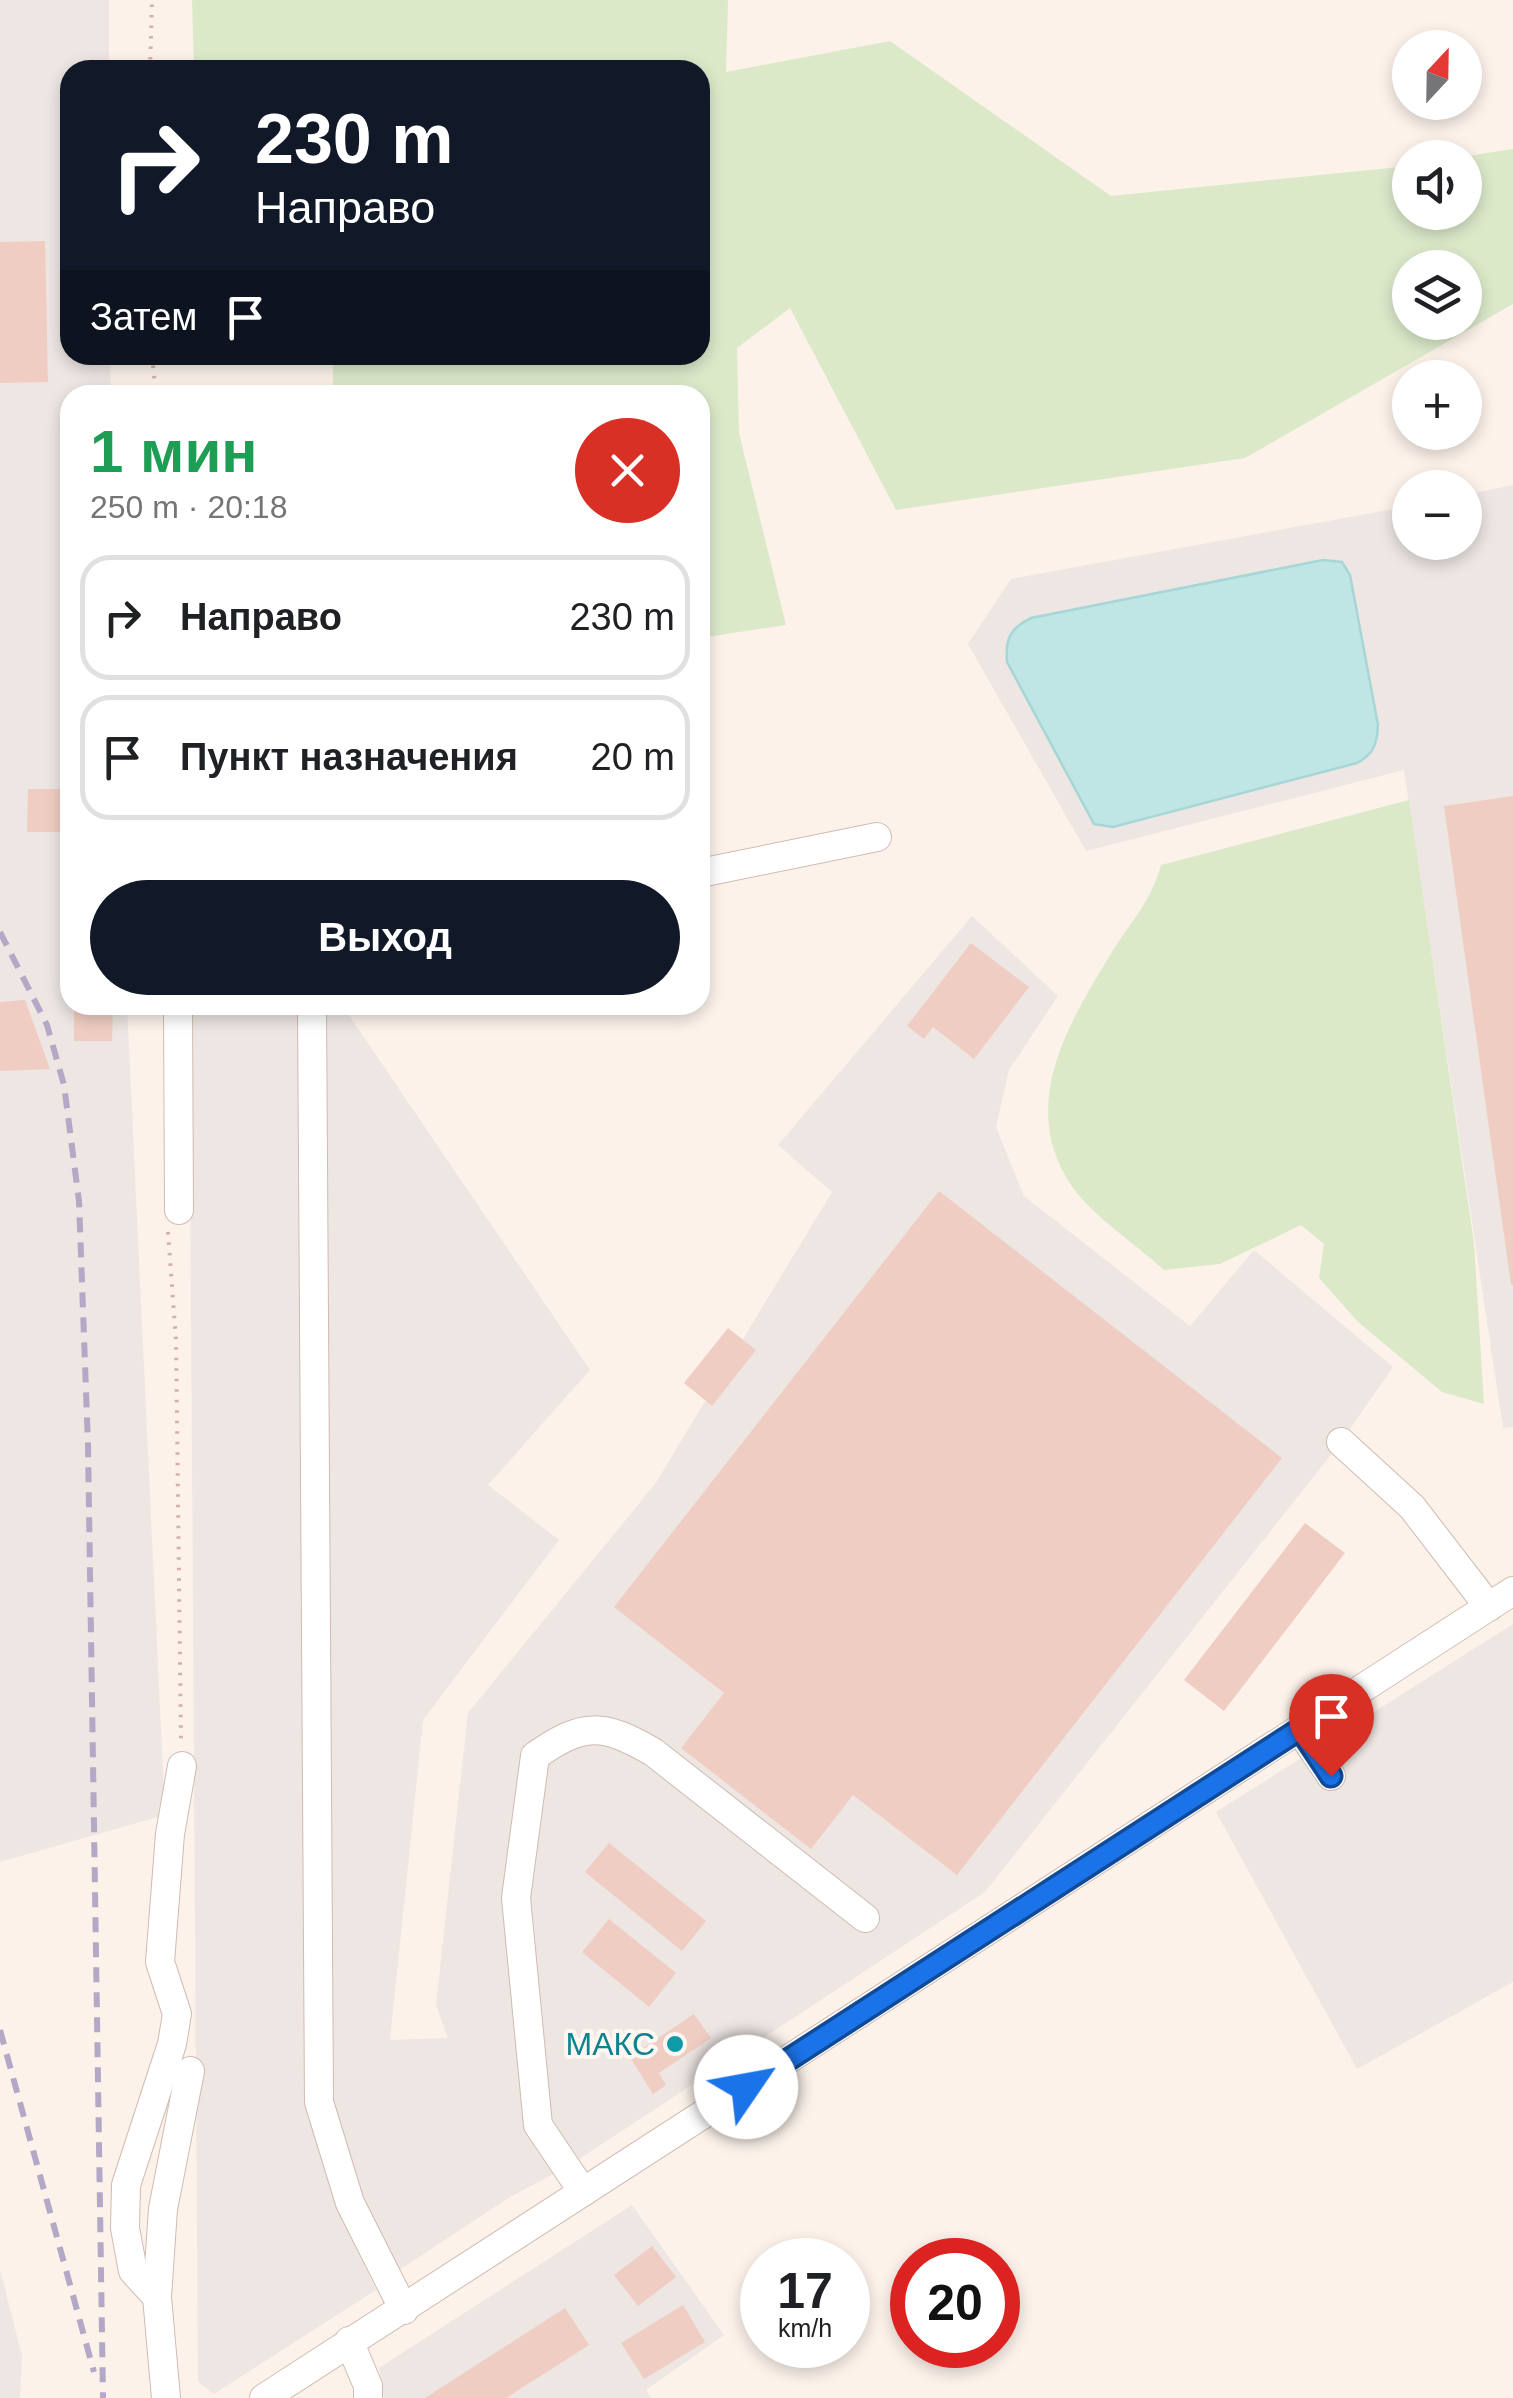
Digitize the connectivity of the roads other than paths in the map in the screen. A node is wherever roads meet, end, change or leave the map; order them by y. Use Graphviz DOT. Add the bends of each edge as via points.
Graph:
graph roads {
  1 [pos="877,837"];
  2 [pos="710,870"];
  3 [pos="178,1015"];
  4 [pos="312,1015"];
  5 [pos="179,1210"];
  6 [pos="1342,1442"];
  7 [pos="1513,1591"];
  8 [pos="1489,1607"];
  9 [pos="1300,1729"];
  10 [pos="182,1766"];
  11 [pos="1331,1776"];
  12 [pos="865,1918"];
  13 [pos="190,2070"];
  14 [pos="583,2192"];
  15 [pos="157,2297"];
  16 [pos="404,2310"];
  17 [pos="348,2341"];
  18 [pos="372,2394"];
  19 [pos="166,2398"];
  20 [pos="264,2398"];
  1 -- 2 [label="street"];
  3 -- 5 [label="street"];
  4 -- 16 [label="street" via="319,2102 350,2203"];
  6 -- 8 [label="street" via="1412,1507"];
  7 -- 8 [label="street"];
  8 -- 9 [label="street"];
  9 -- 11 [label="street"];
  9 -- 14 [label="street"];
  10 -- 15 [label="street" via="160,1962 177,2014 126,2185 132,2271"];
  12 -- 14 [label="street" via="652,1752 614,1730 565,1735 535,1756 516,1898 538,2125"];
  13 -- 15 [label="street" via="164,2209"];
  14 -- 16 [label="street"];
  15 -- 19 [label="street"];
  16 -- 17 [label="street"];
  17 -- 18 [label="street"];
  17 -- 20 [label="street"];
}
